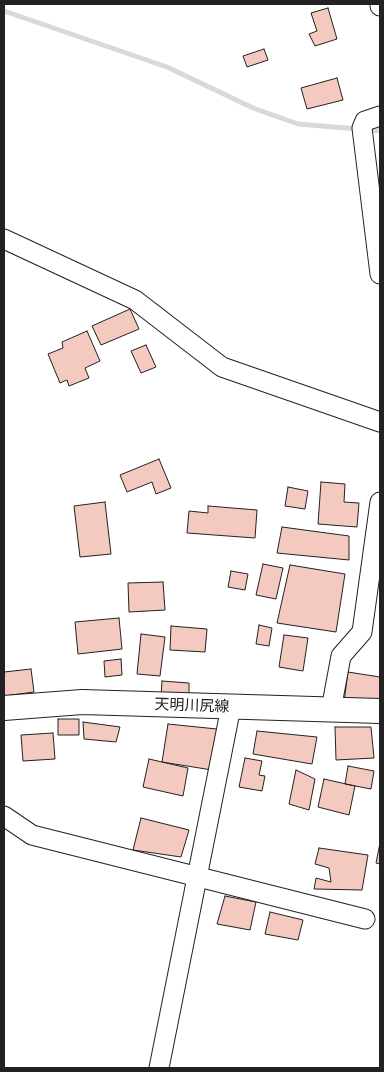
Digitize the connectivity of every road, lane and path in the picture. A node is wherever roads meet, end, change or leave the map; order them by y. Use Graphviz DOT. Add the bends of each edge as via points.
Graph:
graph roads {
  1 [pos="380,116"];
  2 [pos="4,239"];
  3 [pos="380,274"];
  4 [pos="380,422"];
  5 [pos="380,502"];
  6 [pos="231,707"];
  7 [pos="4,708"];
  8 [pos="331,710"];
  9 [pos="380,711"];
  10 [pos="4,816"];
  11 [pos="199,877"];
  12 [pos="366,919"];
  13 [pos="159,1068"];
  1 -- 3 [label="street" via="365,121 362,128"];
  2 -- 4 [label="street" via="135,300 222,367"];
  5 -- 8 [label="street" via="362,632 341,656"];
  6 -- 7 [label="main road, 天明川尻線" via="82,702"];
  6 -- 8 [label="main road, 天明川尻線"];
  6 -- 11 [label="street"];
  8 -- 9 [label="main road, 天明川尻線"];
  10 -- 11 [label="street" via="32,835"];
  11 -- 12 [label="street"];
  11 -- 13 [label="street"];
}
